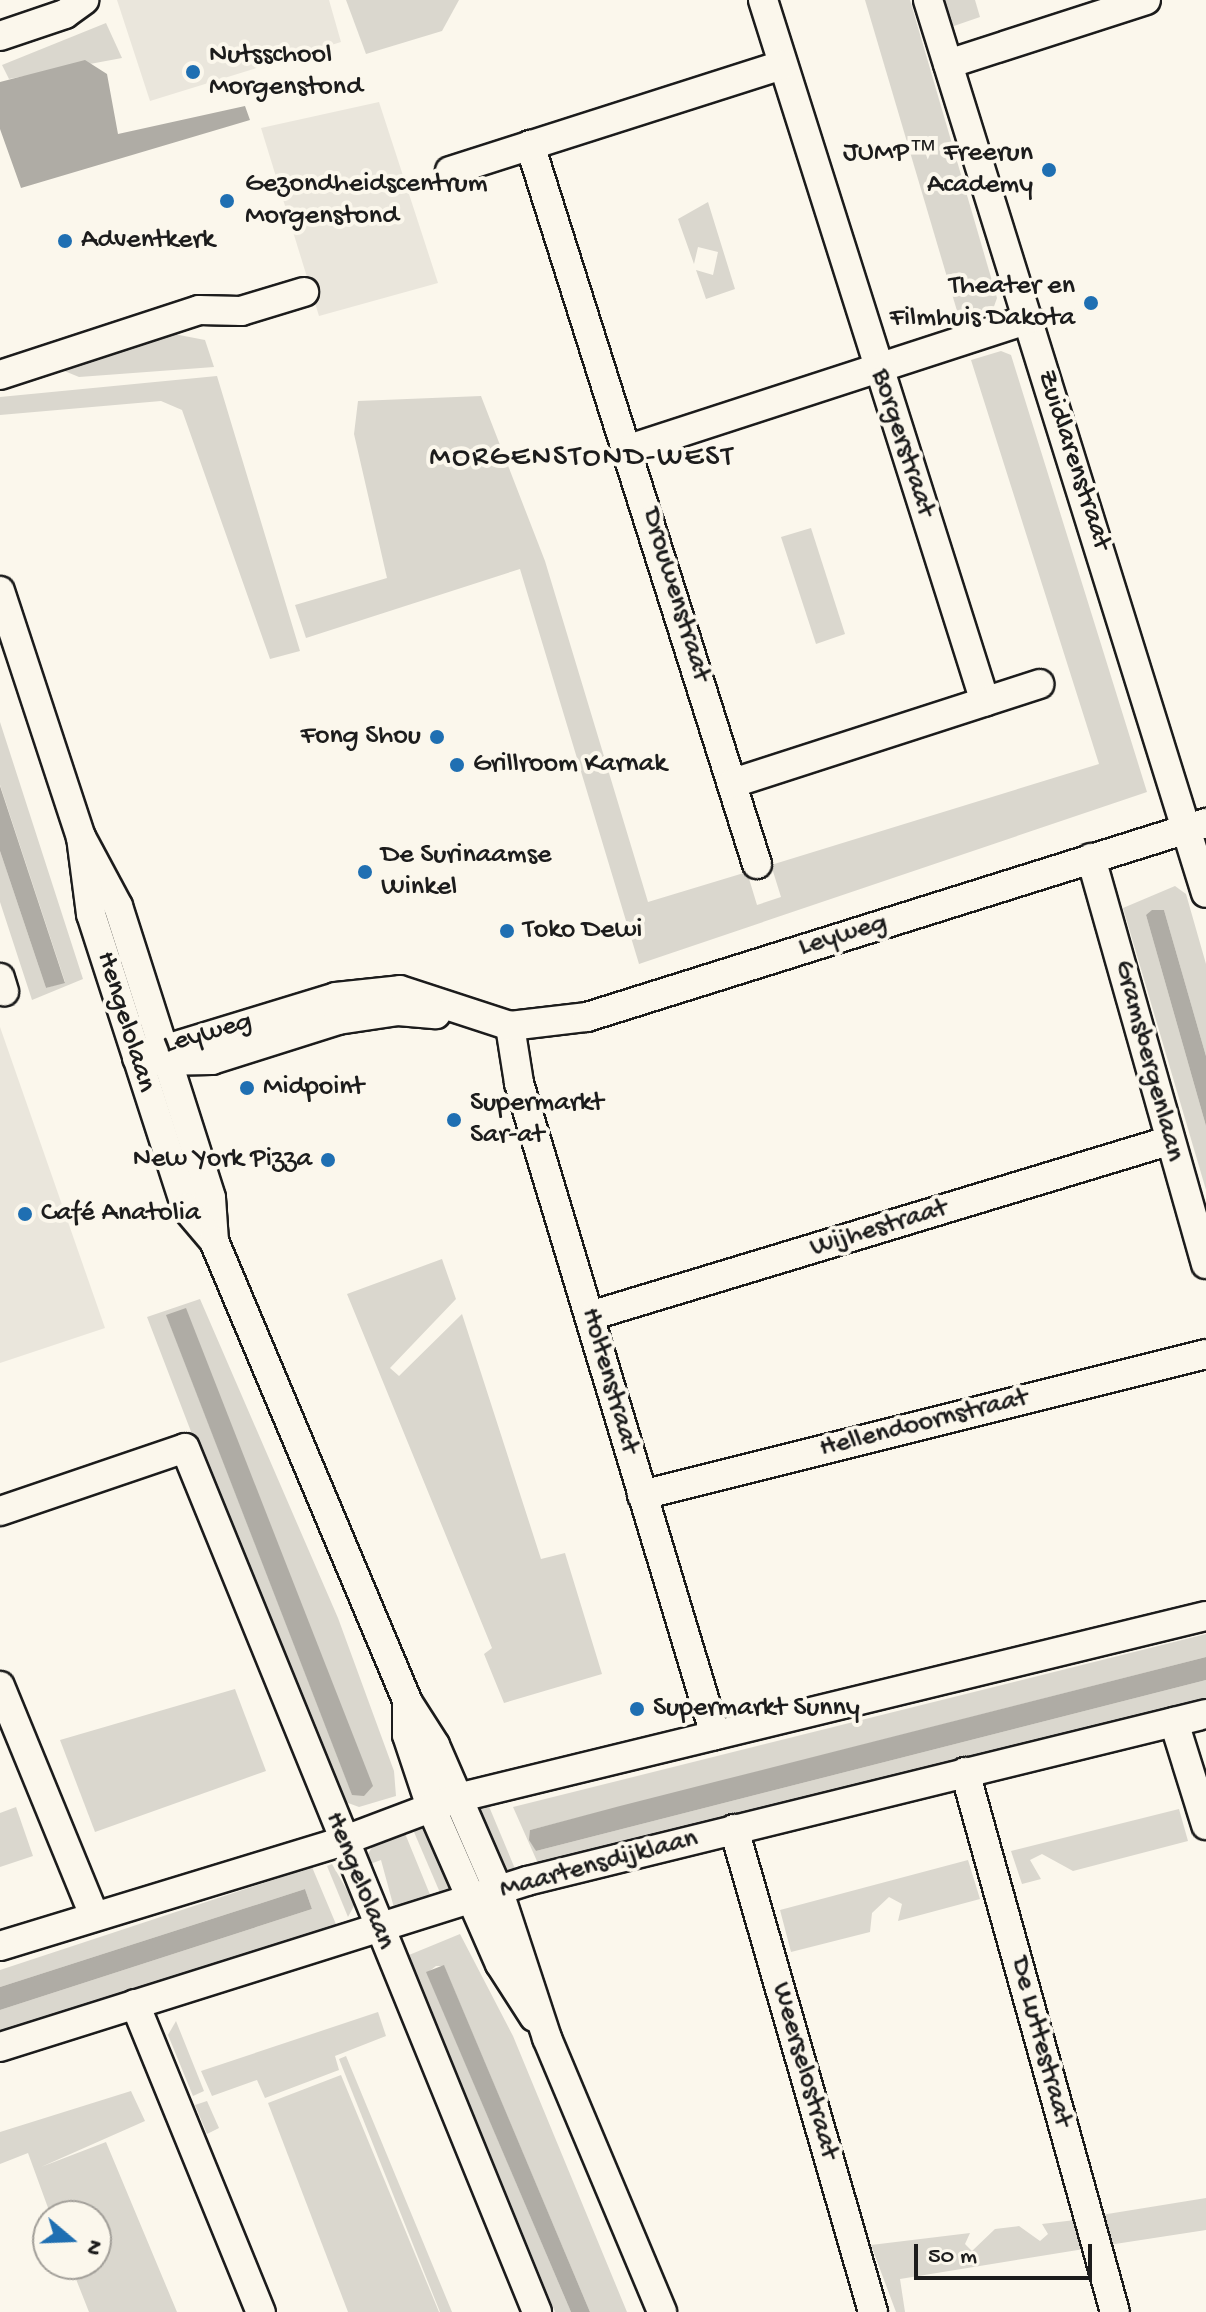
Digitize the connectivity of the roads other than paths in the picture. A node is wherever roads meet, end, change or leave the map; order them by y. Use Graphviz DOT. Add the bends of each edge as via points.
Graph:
graph roads {
  1 [pos="84,0"];
  2 [pos="763,0"];
  3 [pos="928,0"];
  4 [pos="1146,0"];
  5 [pos="0,36"];
  6 [pos="948,64"];
  7 [pos="783,65"];
  8 [pos="530,145"];
  9 [pos="450,171"];
  10 [pos="304,292"];
  11 [pos="1028,319"];
  12 [pos="879,370"];
  13 [pos="0,375"];
  14 [pos="629,449"];
  15 [pos="0,591"];
  16 [pos="1039,684"];
  17 [pos="985,702"];
  18 [pos="733,783"];
  19 [pos="1196,826"];
  20 [pos="81,837"];
  21 [pos="1091,858"];
  22 [pos="757,864"];
  23 [pos="1206,893"];
  24 [pos="510,1026"];
  25 [pos="166,1055"];
  26 [pos="137,1058"];
  27 [pos="1168,1141"];
  28 [pos="214,1241"];
  29 [pos="1206,1264"];
  30 [pos="590,1316"];
  31 [pos="1206,1354"];
  32 [pos="642,1495"];
  33 [pos="0,1511"];
  34 [pos="1206,1616"];
  35 [pos="0,1686"];
  36 [pos="1206,1714"];
  37 [pos="1174,1722"];
  38 [pos="715,1735"];
  39 [pos="965,1772"];
  40 [pos="444,1803"];
  41 [pos="1206,1825"];
  42 [pos="734,1829"];
  43 [pos="343,1841"];
  44 [pos="486,1896"];
  45 [pos="93,1913"];
  46 [pos="378,1930"];
  47 [pos="0,1946"];
  48 [pos="135,2004"];
  49 [pos="0,2047"];
  50 [pos="261,2312"];
  51 [pos="537,2312"];
  52 [pos="662,2312"];
  53 [pos="873,2312"];
  54 [pos="1115,2312"];
  1 -- 5 [label="street" via="65,14"];
  2 -- 7 [label="street, Borgerstraat"];
  3 -- 6 [label="street, Zuidlarenstraat"];
  4 -- 6 [label="street"];
  6 -- 11 [label="street, Zuidlarenstraat"];
  7 -- 8 [label="street"];
  7 -- 12 [label="street, Borgerstraat"];
  8 -- 9 [label="street"];
  8 -- 14 [label="street, Drouwenstraat"];
  10 -- 13 [label="street" via="241,311 199,310"];
  11 -- 12 [label="street"];
  11 -- 19 [label="street, Zuidlarenstraat"];
  12 -- 14 [label="street"];
  12 -- 17 [label="street, Borgerstraat"];
  14 -- 18 [label="street, Drouwenstraat"];
  15 -- 20 [label="street, Hengelolaan"];
  16 -- 17 [label="street"];
  17 -- 18 [label="street"];
  18 -- 22 [label="street, Drouwenstraat"];
  19 -- 21 [label="street, Leyweg"];
  19 -- 23 [label="street"];
  20 -- 25 [label="street, Hengelolaan" via="118,906"];
  20 -- 26 [label="street, Hengelolaan" via="91,914"];
  21 -- 24 [label="street, Leyweg" via="587,1017"];
  21 -- 27 [label="street, Gramsbergenlaan"];
  24 -- 25 [label="street, Leyweg" via="400,990 336,997"];
  24 -- 30 [label="street, Holtenstraat" via="519,1083"];
  25 -- 26 [label="street, Leyweg"];
  25 -- 28 [label="street, Hengelolaan" via="211,1198"];
  26 -- 28 [label="street, Hengelolaan" via="186,1208"];
  27 -- 29 [label="street, Gramsbergenlaan"];
  27 -- 30 [label="street, Wijhestraat"];
  28 -- 40 [label="street, Hengelolaan" via="407,1701 407,1735"];
  30 -- 32 [label="street, Holtenstraat"];
  31 -- 32 [label="street, Hellendoornstraat"];
  32 -- 38 [label="street, Holtenstraat"];
  33 -- 43 [label="street, Hengelolaan" via="185,1448"];
  34 -- 38 [label="street"];
  35 -- 45 [label="street"];
  36 -- 37 [label="street, Maartensdijklaan"];
  37 -- 39 [label="street, Maartensdijklaan"];
  37 -- 41 [label="street"];
  38 -- 40 [label="street"];
  39 -- 42 [label="street, Maartensdijklaan"];
  39 -- 54 [label="street, De Luttestraat"];
  40 -- 43 [label="street"];
  40 -- 44 [label="street, Hengelolaan"];
  42 -- 44 [label="street, Maartensdijklaan"];
  42 -- 53 [label="street, Weerselostraat"];
  43 -- 45 [label="street"];
  43 -- 46 [label="street, Hengelolaan"];
  44 -- 46 [label="street, Maartensdijklaan"];
  44 -- 52 [label="street, Hengelolaan" via="500,1964 547,2038"];
  45 -- 47 [label="street"];
  46 -- 48 [label="street, Maartensdijklaan"];
  46 -- 51 [label="street, Hengelolaan"];
  48 -- 49 [label="street, Maartensdijklaan"];
  48 -- 50 [label="street"];
}
